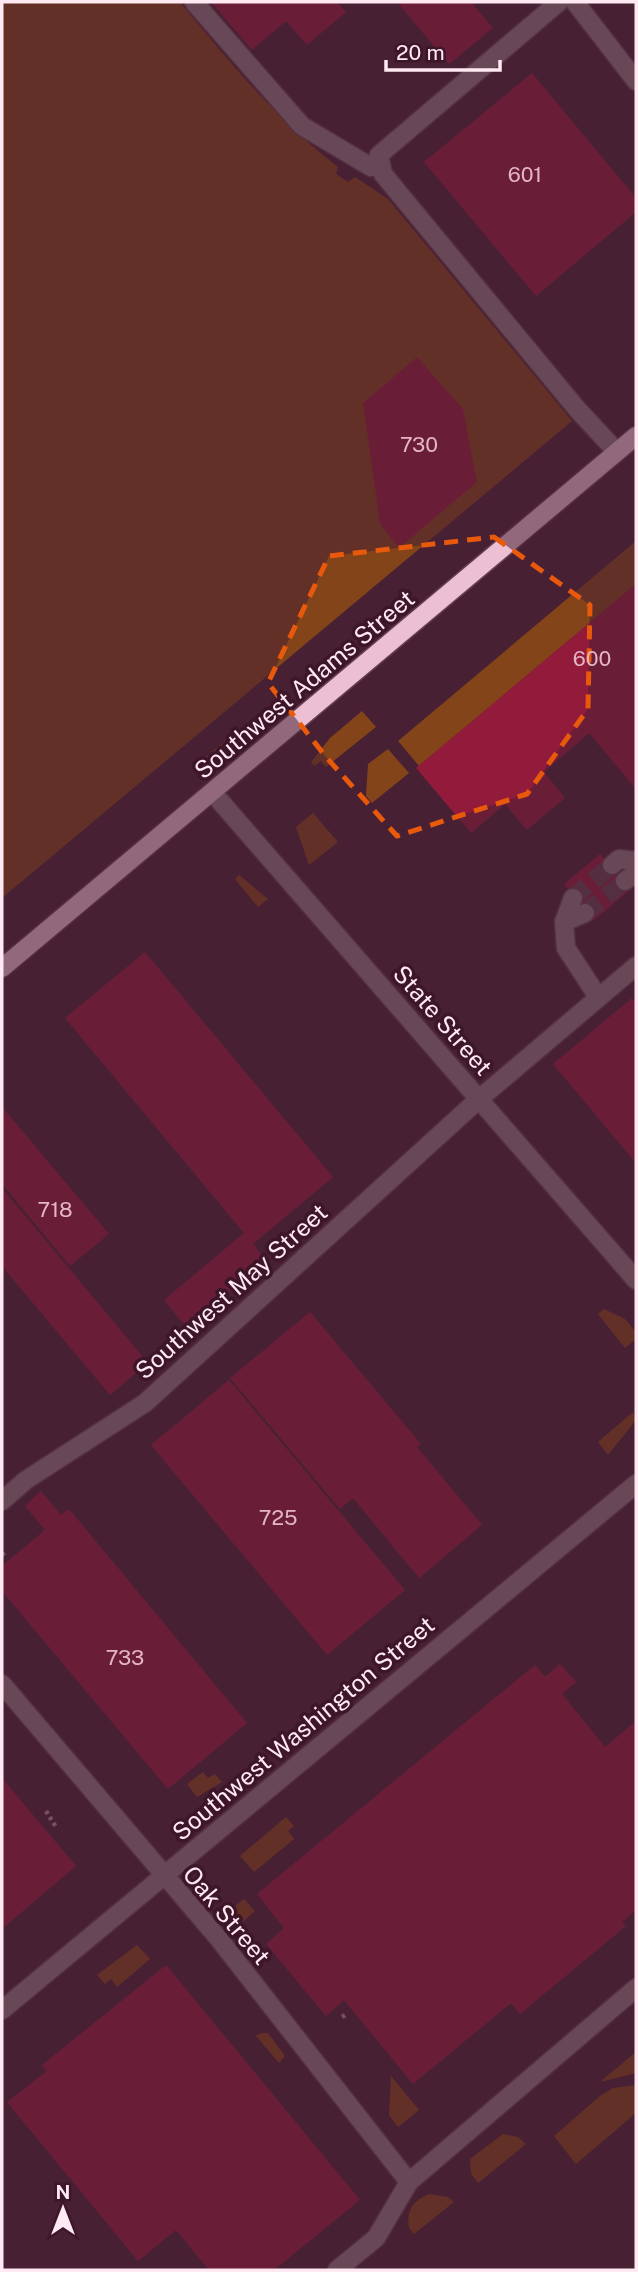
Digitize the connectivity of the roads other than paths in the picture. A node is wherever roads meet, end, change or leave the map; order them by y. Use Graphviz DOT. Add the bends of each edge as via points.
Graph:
graph roads {
  1 [pos="194,2"];
  2 [pos="559,2"];
  3 [pos="575,2"];
  4 [pos="636,81"];
  5 [pos="379,164"];
  6 [pos="636,436"];
  7 [pos="617,452"];
  8 [pos="213,793"];
  9 [pos="636,863"];
  10 [pos="612,865"];
  11 [pos="625,881"];
  12 [pos="573,898"];
  13 [pos="585,913"];
  14 [pos="564,922"];
  15 [pos="636,966"];
  16 [pos="2,968"];
  17 [pos="598,998"];
  18 [pos="480,1099"];
  19 [pos="636,1280"];
  20 [pos="636,1484"];
  21 [pos="2,1501"];
  22 [pos="2,1684"];
  23 [pos="163,1876"];
  24 [pos="636,1988"];
  25 [pos="2,2010"];
  26 [pos="409,2182"];
  27 [pos="337,2270"];
  1 -- 5 [label="street" via="302,126 371,167"];
  2 -- 5 [label="street" via="379,155"];
  3 -- 4 [label="street"];
  5 -- 7 [label="street"];
  6 -- 7 [label="main road, Southwest Adams Street"];
  7 -- 8 [label="main road, Southwest Adams Street"];
  8 -- 16 [label="main road, Southwest Adams Street"];
  8 -- 18 [label="street, State Street"];
  9 -- 10 [label="street" via="619,859"];
  9 -- 11 [label="street" via="634,874"];
  12 -- 14 [label="street"];
  13 -- 14 [label="street"];
  14 -- 17 [label="street" via="566,948"];
  15 -- 17 [label="street, Southwest May Street"];
  17 -- 18 [label="street, Southwest May Street"];
  18 -- 19 [label="street, State Street"];
  18 -- 21 [label="street, Southwest May Street" via="145,1403 26,1480"];
  20 -- 23 [label="street, Southwest Washington Street"];
  22 -- 23 [label="street, Oak Street"];
  23 -- 25 [label="street, Southwest Washington Street"];
  23 -- 26 [label="street, Oak Street" via="219,1940"];
  24 -- 26 [label="street"];
  26 -- 27 [label="street" via="376,2238"];
}
